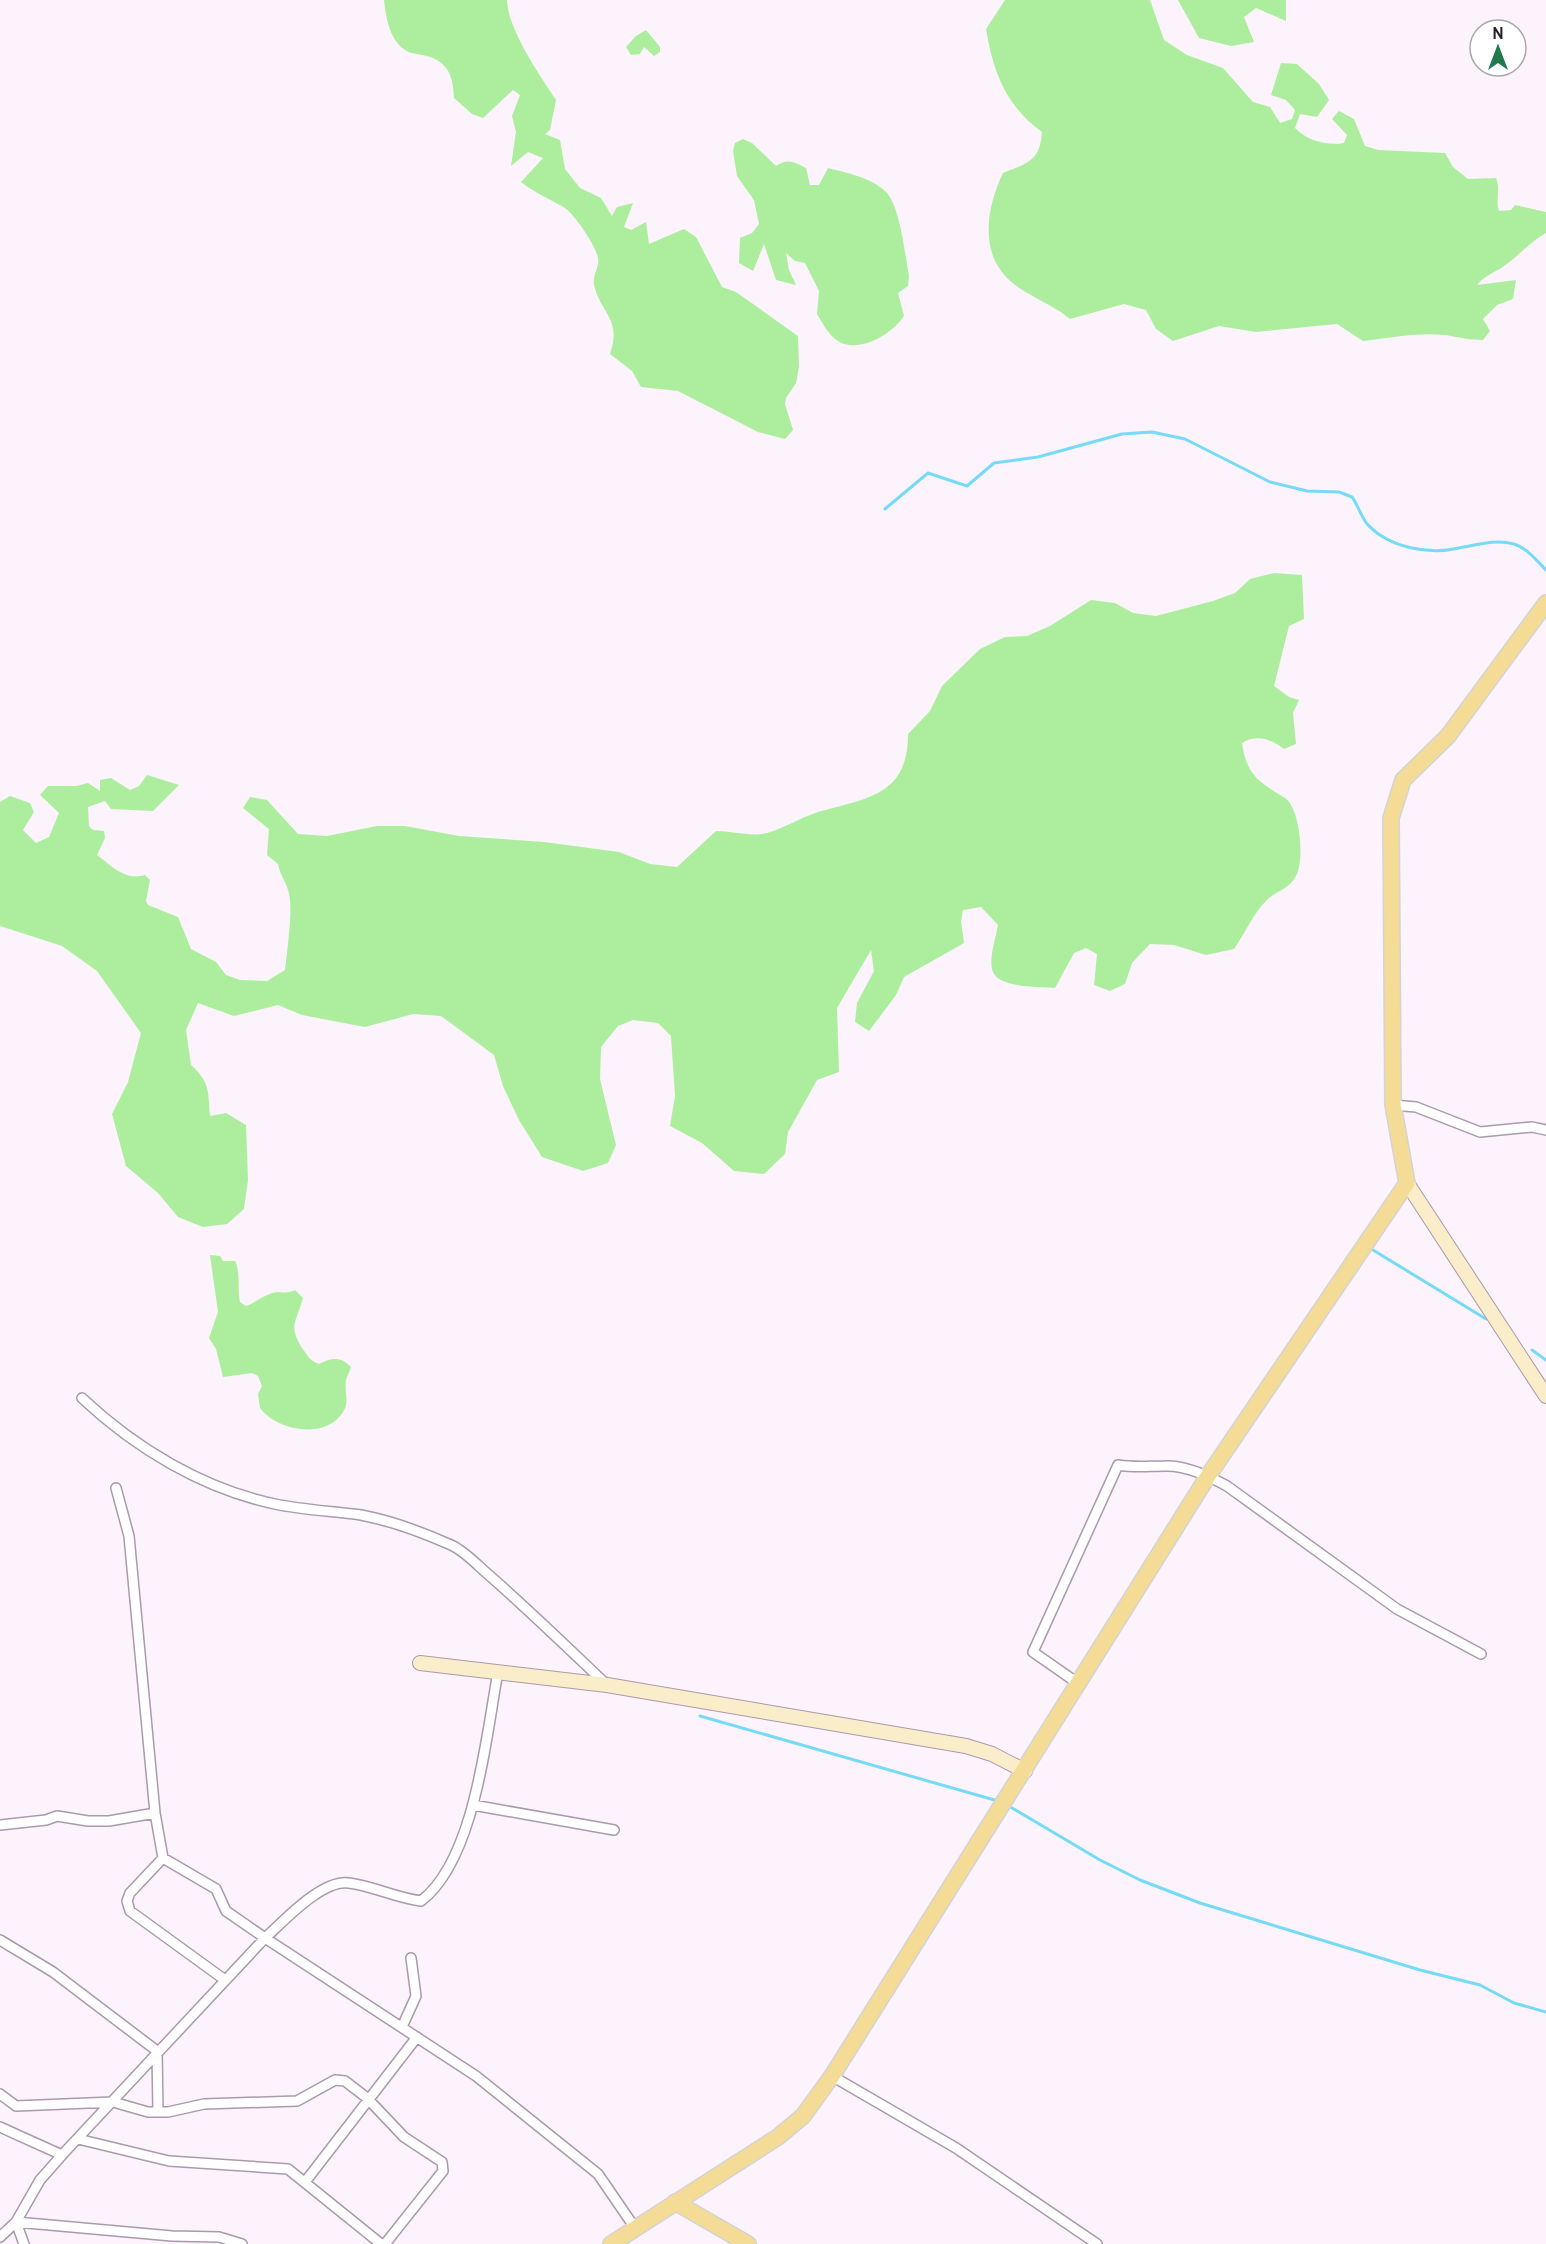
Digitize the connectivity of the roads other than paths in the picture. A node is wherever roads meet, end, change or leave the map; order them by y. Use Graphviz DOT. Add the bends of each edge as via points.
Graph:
graph roads {
  1 [pos="1546,603"];
  2 [pos="1393,1105"];
  3 [pos="1546,1130"];
  4 [pos="1407,1183"];
  5 [pos="1546,1396"];
  6 [pos="82,1398"];
  7 [pos="1208,1476"];
  8 [pos="116,1488"];
  9 [pos="1481,1654"];
  10 [pos="420,1663"];
  11 [pos="498,1672"];
  12 [pos="1079,1684"];
  13 [pos="607,1685"];
  14 [pos="1025,1771"];
  15 [pos="472,1805"];
  16 [pos="156,1813"];
  17 [pos="0,1825"];
  18 [pos="614,1830"];
  19 [pos="163,1858"];
  20 [pos="265,1938"];
  21 [pos="0,1940"];
  22 [pos="411,1958"];
  23 [pos="225,1980"];
  24 [pos="402,2027"];
  25 [pos="417,2037"];
  26 [pos="157,2051"];
  27 [pos="832,2076"];
  28 [pos="0,2094"];
  29 [pos="367,2098"];
  30 [pos="113,2102"];
  31 [pos="158,2112"];
  32 [pos="0,2127"];
  33 [pos="78,2139"];
  34 [pos="62,2155"];
  35 [pos="305,2182"];
  36 [pos="675,2202"];
  37 [pos="16,2222"];
  38 [pos="635,2228"];
  39 [pos="0,2237"];
  40 [pos="24,2244"];
  41 [pos="242,2244"];
  42 [pos="383,2244"];
  43 [pos="611,2244"];
  44 [pos="748,2244"];
  45 [pos="1097,2244"];
  1 -- 2 [label="main road" via="1448,736 1403,780 1395,802 1390,846"];
  2 -- 3 [label="street" via="1416,1107 1480,1132 1532,1127"];
  2 -- 4 [label="main road"];
  4 -- 5 [label="street"];
  4 -- 7 [label="main road"];
  6 -- 13 [label="street" via="112,1427 196,1478 240,1496 362,1516 409,1527 455,1546"];
  7 -- 9 [label="street" via="1397,1609"];
  7 -- 12 [label="main road"];
  7 -- 12 [label="street" via="1167,1465 1118,1465 1033,1652"];
  8 -- 16 [label="street" via="129,1536"];
  10 -- 11 [label="street"];
  11 -- 13 [label="street"];
  11 -- 15 [label="street"];
  12 -- 14 [label="main road"];
  13 -- 14 [label="street" via="966,1746"];
  14 -- 27 [label="main road"];
  15 -- 18 [label="street"];
  15 -- 20 [label="street" via="464,1839 421,1901 347,1882 300,1905"];
  16 -- 17 [label="street" via="109,1821 57,1816"];
  16 -- 19 [label="street"];
  19 -- 20 [label="street" via="216,1889 226,1911"];
  19 -- 23 [label="street" via="130,1893 130,1911"];
  20 -- 23 [label="street"];
  20 -- 24 [label="street"];
  21 -- 26 [label="street" via="53,1972"];
  22 -- 24 [label="street" via="416,1996"];
  23 -- 26 [label="street"];
  24 -- 25 [label="street"];
  25 -- 29 [label="street"];
  25 -- 38 [label="street" via="476,2076 598,2174"];
  26 -- 30 [label="street"];
  26 -- 31 [label="street"];
  27 -- 36 [label="main road" via="803,2116 778,2137"];
  27 -- 45 [label="street" via="956,2148"];
  28 -- 30 [label="street" via="16,2106"];
  29 -- 31 [label="street" via="345,2081 335,2080 297,2101 204,2104"];
  29 -- 35 [label="street"];
  29 -- 42 [label="street" via="404,2137 442,2162 442,2171"];
  30 -- 31 [label="street"];
  30 -- 33 [label="street"];
  32 -- 34 [label="street"];
  33 -- 34 [label="street"];
  33 -- 35 [label="street" via="169,2161 288,2169"];
  34 -- 37 [label="street" via="40,2180"];
  35 -- 42 [label="street"];
  36 -- 38 [label="main road"];
  36 -- 44 [label="main road"];
  37 -- 39 [label="street"];
  37 -- 40 [label="street"];
  37 -- 41 [label="street" via="219,2237"];
  38 -- 43 [label="main road"];
}
